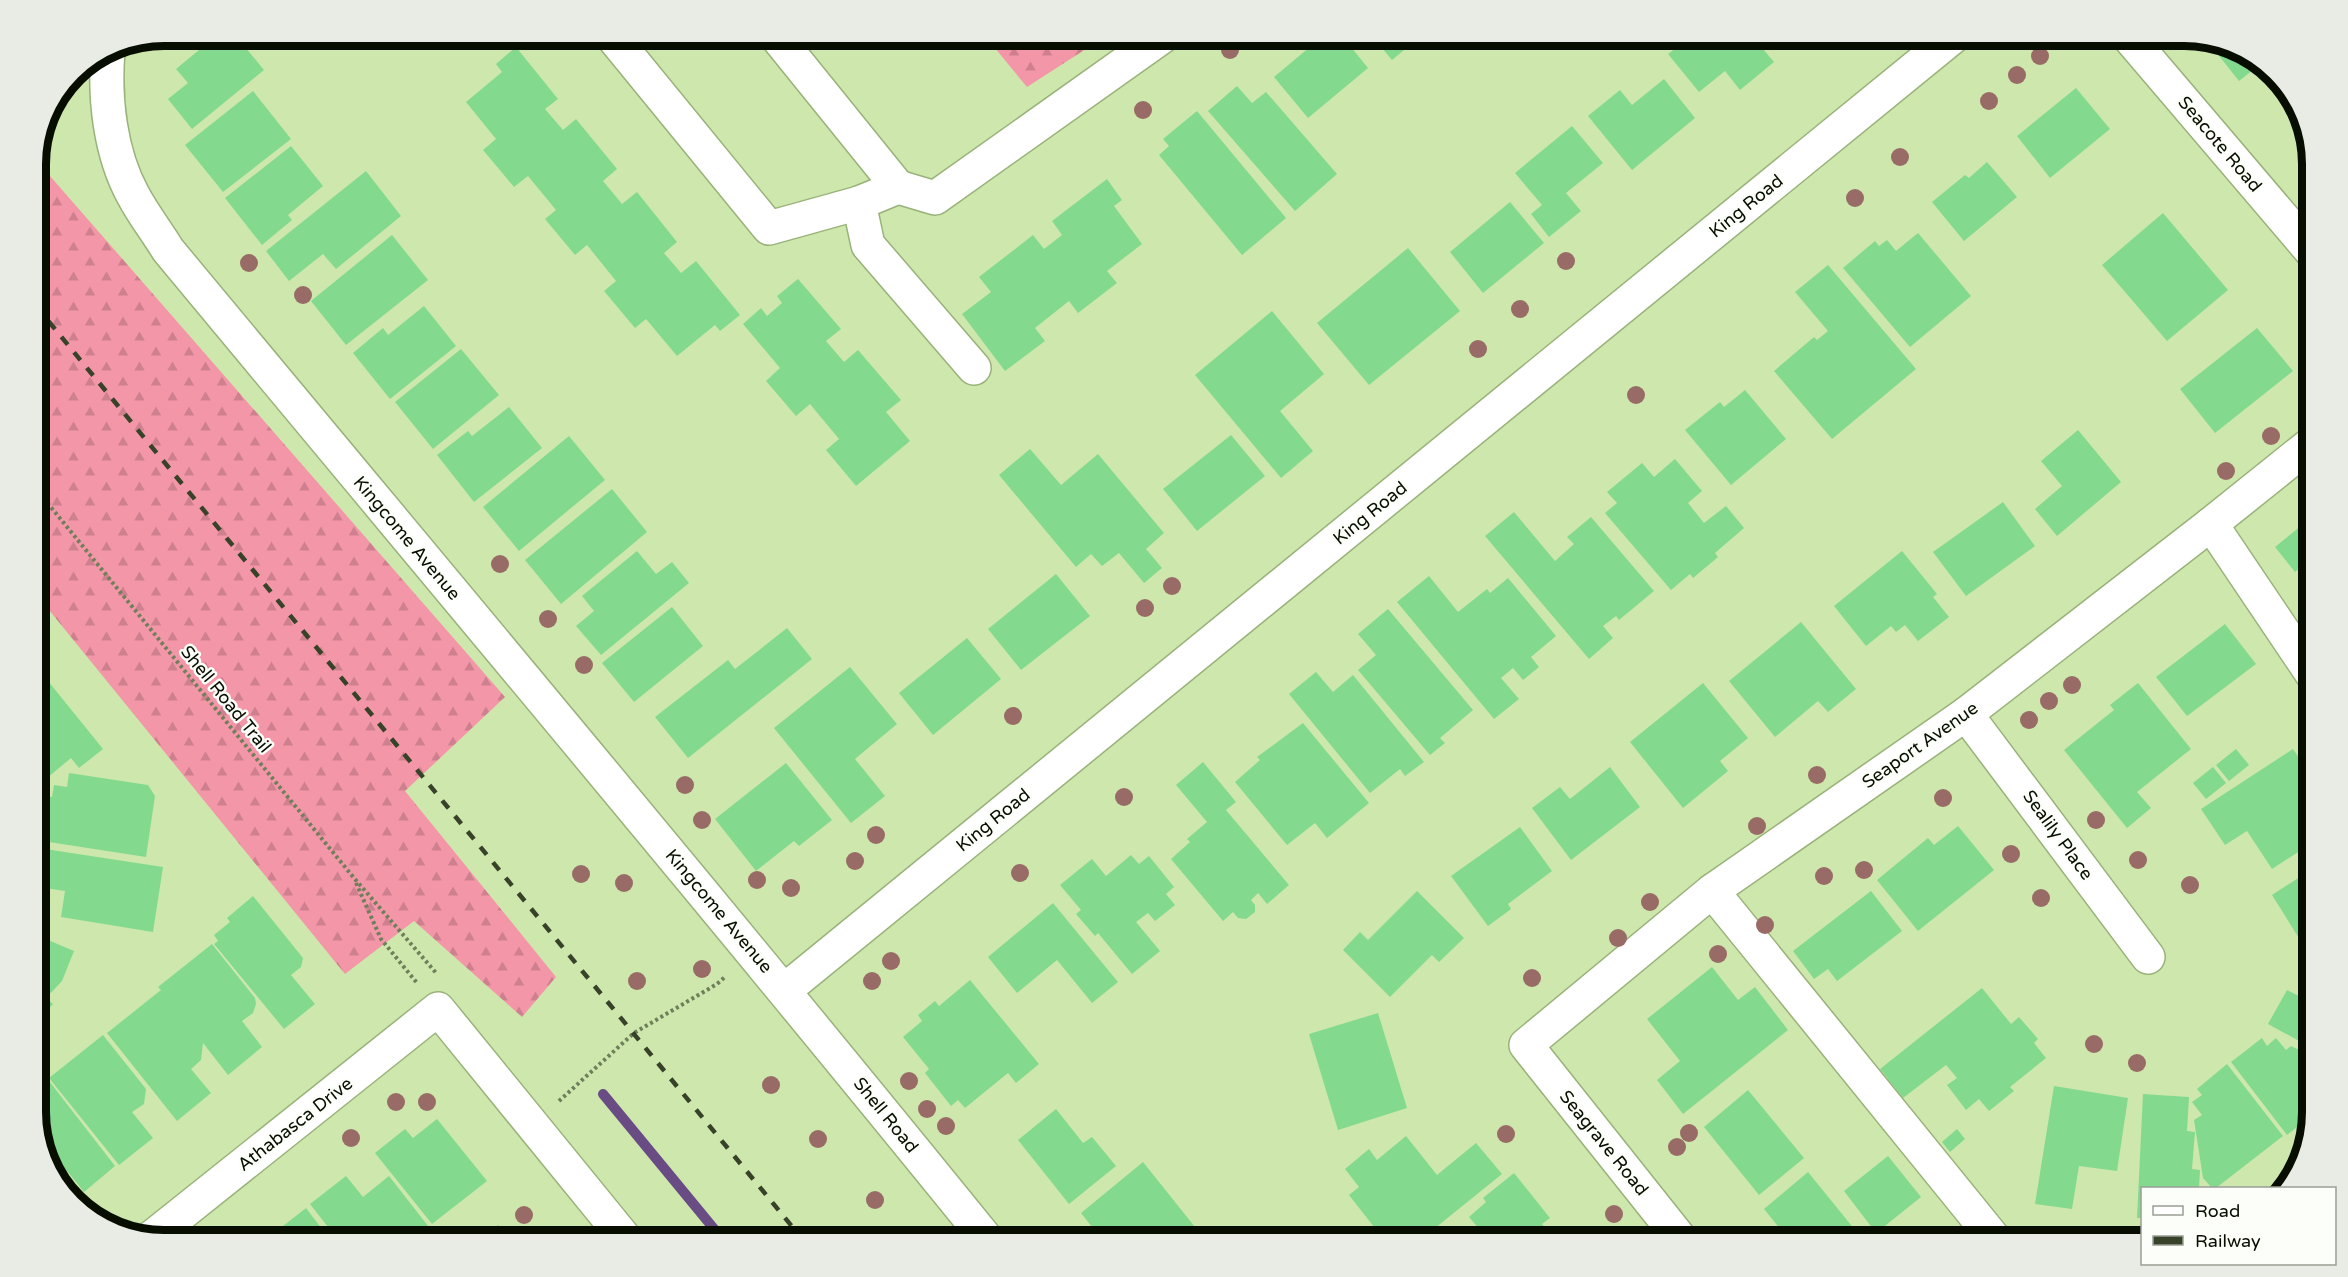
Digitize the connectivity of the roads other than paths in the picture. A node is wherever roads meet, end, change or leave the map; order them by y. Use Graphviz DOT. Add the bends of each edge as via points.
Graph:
graph roads {
  1 [pos="620,46"];
  2 [pos="784,46"];
  3 [pos="1148,46"];
  4 [pos="1942,46"];
  5 [pos="2137,46"];
  6 [pos="107,61"];
  7 [pos="898,187"];
  8 [pos="859,203"];
  9 [pos="2301,239"];
  10 [pos="974,368"];
  11 [pos="2301,452"];
  12 [pos="2211,524"];
  13 [pos="2302,658"];
  14 [pos="1966,714"];
  15 [pos="1712,891"];
  16 [pos="2148,957"];
  17 [pos="785,990"];
  18 [pos="1526,1045"];
  19 [pos="161,1231"];
  20 [pos="619,1231"];
  21 [pos="980,1231"];
  22 [pos="1674,1231"];
  23 [pos="1988,1231"];
  1 -- 8 [label="street" via="769,228"];
  2 -- 7 [label="street"];
  3 -- 7 [label="street" via="935,198"];
  4 -- 17 [label="street, King Road"];
  5 -- 9 [label="street, Seacote Road"];
  6 -- 17 [label="street, Kingcome Avenue" via="112,144 132,195 168,250"];
  7 -- 8 [label="street"];
  8 -- 10 [label="street" via="868,245"];
  11 -- 12 [label="street, Seaport Avenue"];
  12 -- 13 [label="street"];
  12 -- 14 [label="street, Seaport Avenue"];
  14 -- 15 [label="street, Seaport Avenue"];
  14 -- 16 [label="street, Sealily Place"];
  15 -- 18 [label="street, Seaport Avenue"];
  15 -- 23 [label="street"];
  17 -- 21 [label="street, Shell Road"];
  18 -- 22 [label="street, Seagrave Road"];
  19 -- 20 [label="street, Athabasca Drive" via="438,1009"];
}
